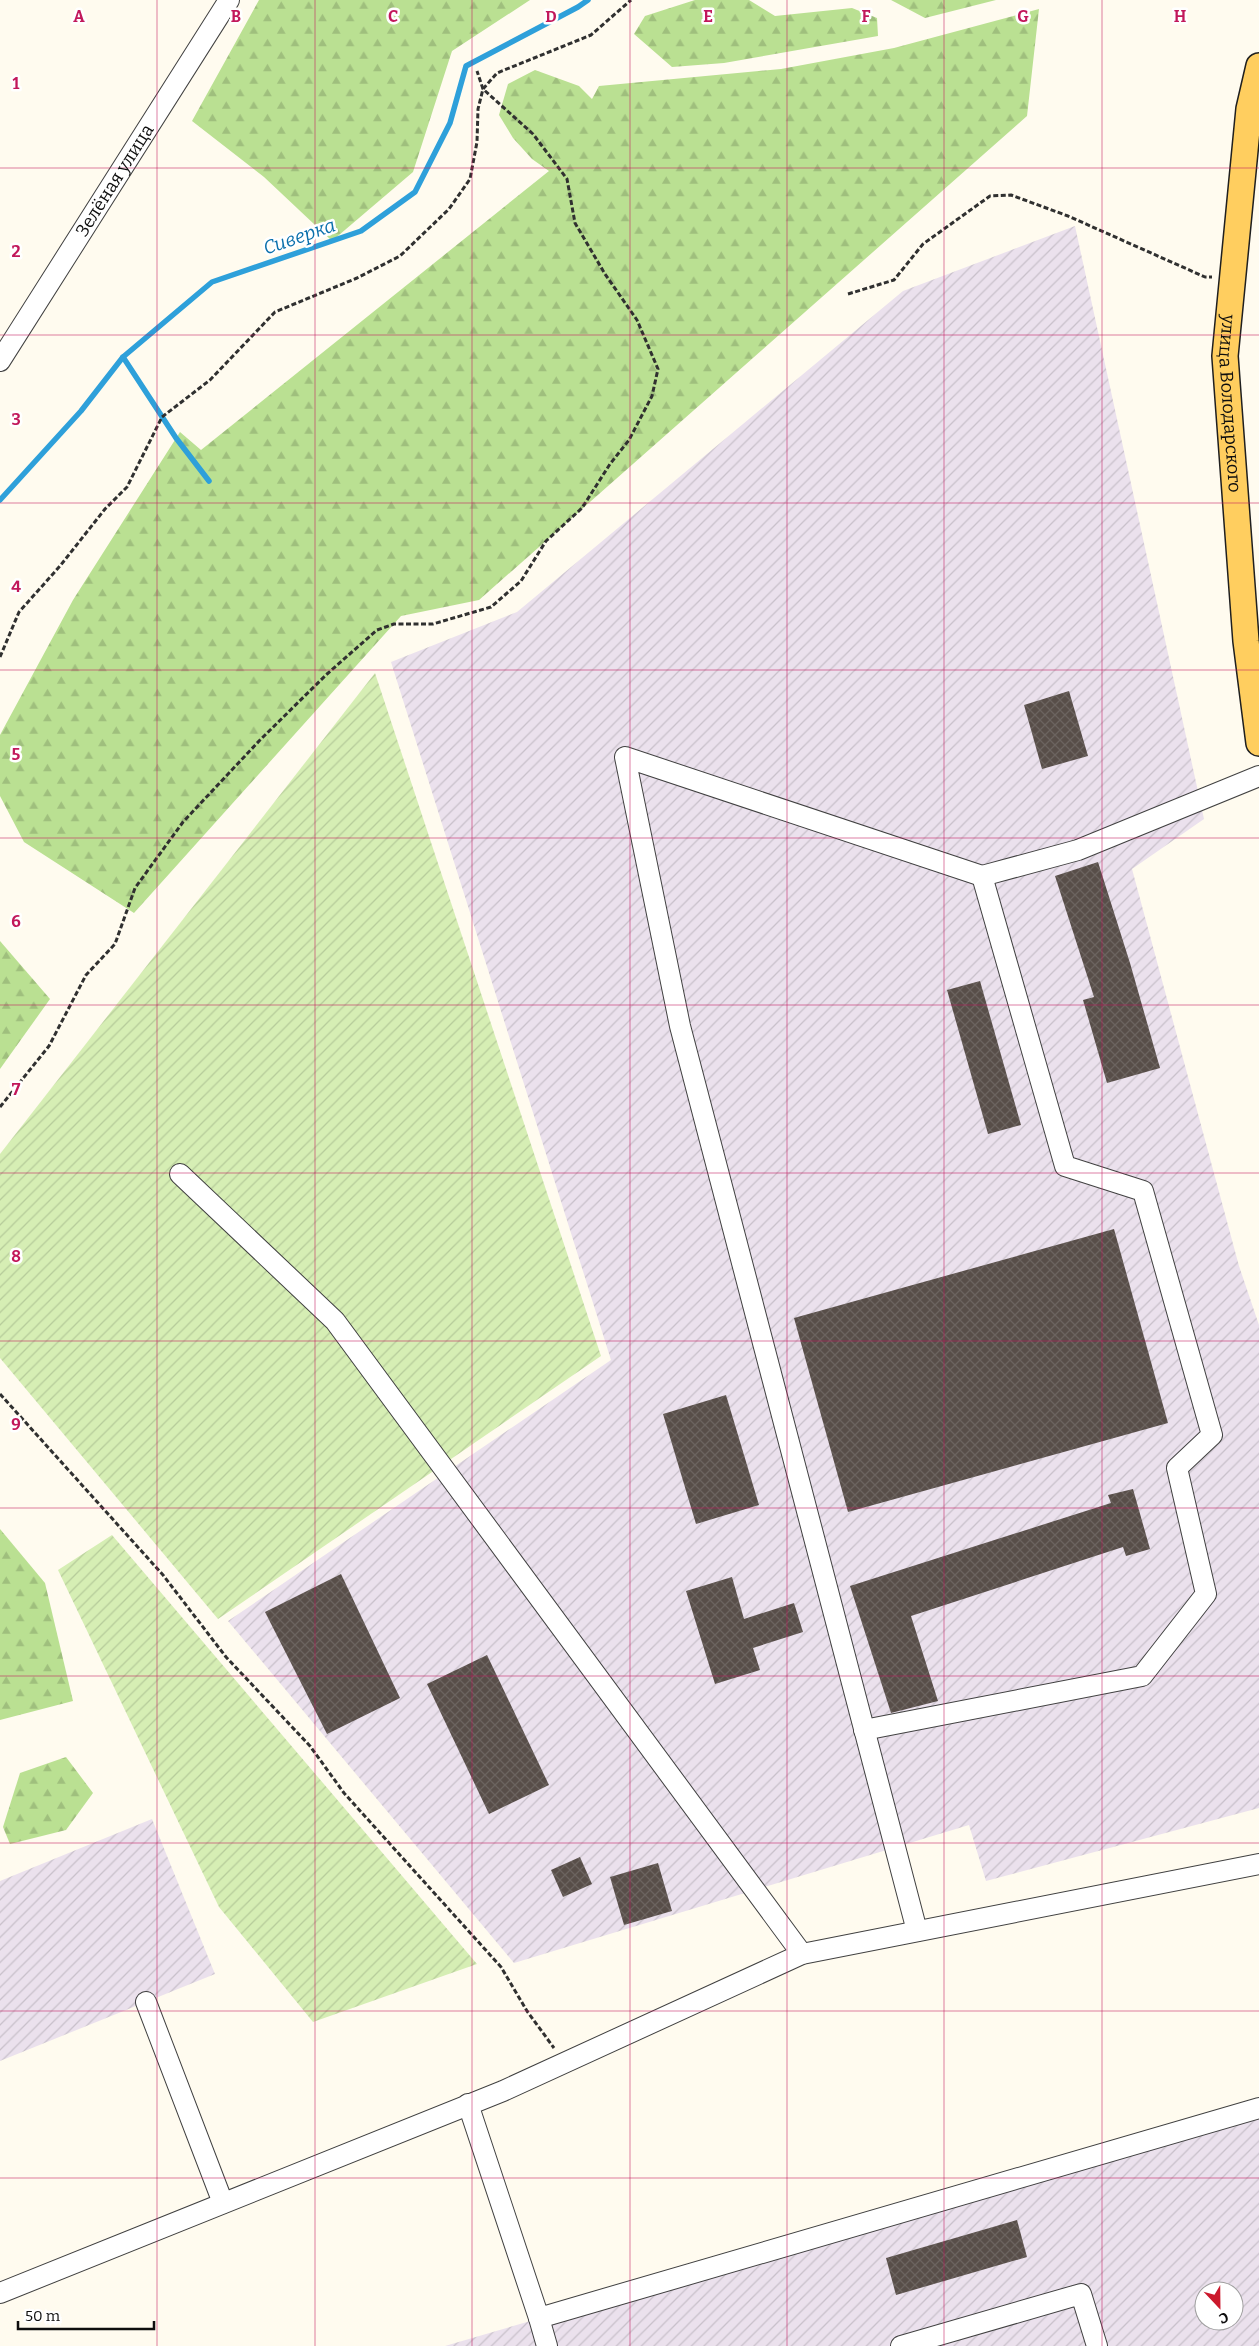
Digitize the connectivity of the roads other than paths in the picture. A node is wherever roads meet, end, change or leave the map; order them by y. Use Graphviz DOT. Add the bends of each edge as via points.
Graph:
graph roads {
  1 [pos="230,0"];
  2 [pos="1259,66"];
  3 [pos="0,361"];
  4 [pos="1259,743"];
  5 [pos="1259,776"];
  6 [pos="982,876"];
  7 [pos="180,1174"];
  8 [pos="864,1730"];
  9 [pos="1259,1864"];
  10 [pos="917,1931"];
  11 [pos="802,1954"];
  12 [pos="146,2002"];
  13 [pos="468,2104"];
  14 [pos="1259,2108"];
  15 [pos="223,2203"];
  16 [pos="0,2293"];
  17 [pos="539,2318"];
  18 [pos="547,2346"];
  19 [pos="901,2346"];
  20 [pos="1097,2346"];
  1 -- 3 [label="street, Зелёная улица"];
  2 -- 4 [label="main road, улица Володарского" via="1249,109 1225,356 1246,641"];
  5 -- 6 [label="street" via="1078,850"];
  6 -- 8 [label="street" via="1065,1166 1143,1191 1212,1435 1177,1468 1206,1594 1142,1676"];
  6 -- 8 [label="street" via="625,757 680,1026"];
  7 -- 11 [label="street" via="335,1320"];
  8 -- 10 [label="street"];
  9 -- 10 [label="street"];
  10 -- 11 [label="street"];
  11 -- 13 [label="street"];
  12 -- 15 [label="street"];
  13 -- 15 [label="street"];
  13 -- 17 [label="street"];
  14 -- 17 [label="street"];
  15 -- 16 [label="street"];
  17 -- 18 [label="street"];
  19 -- 20 [label="street" via="1081,2294"];
}
